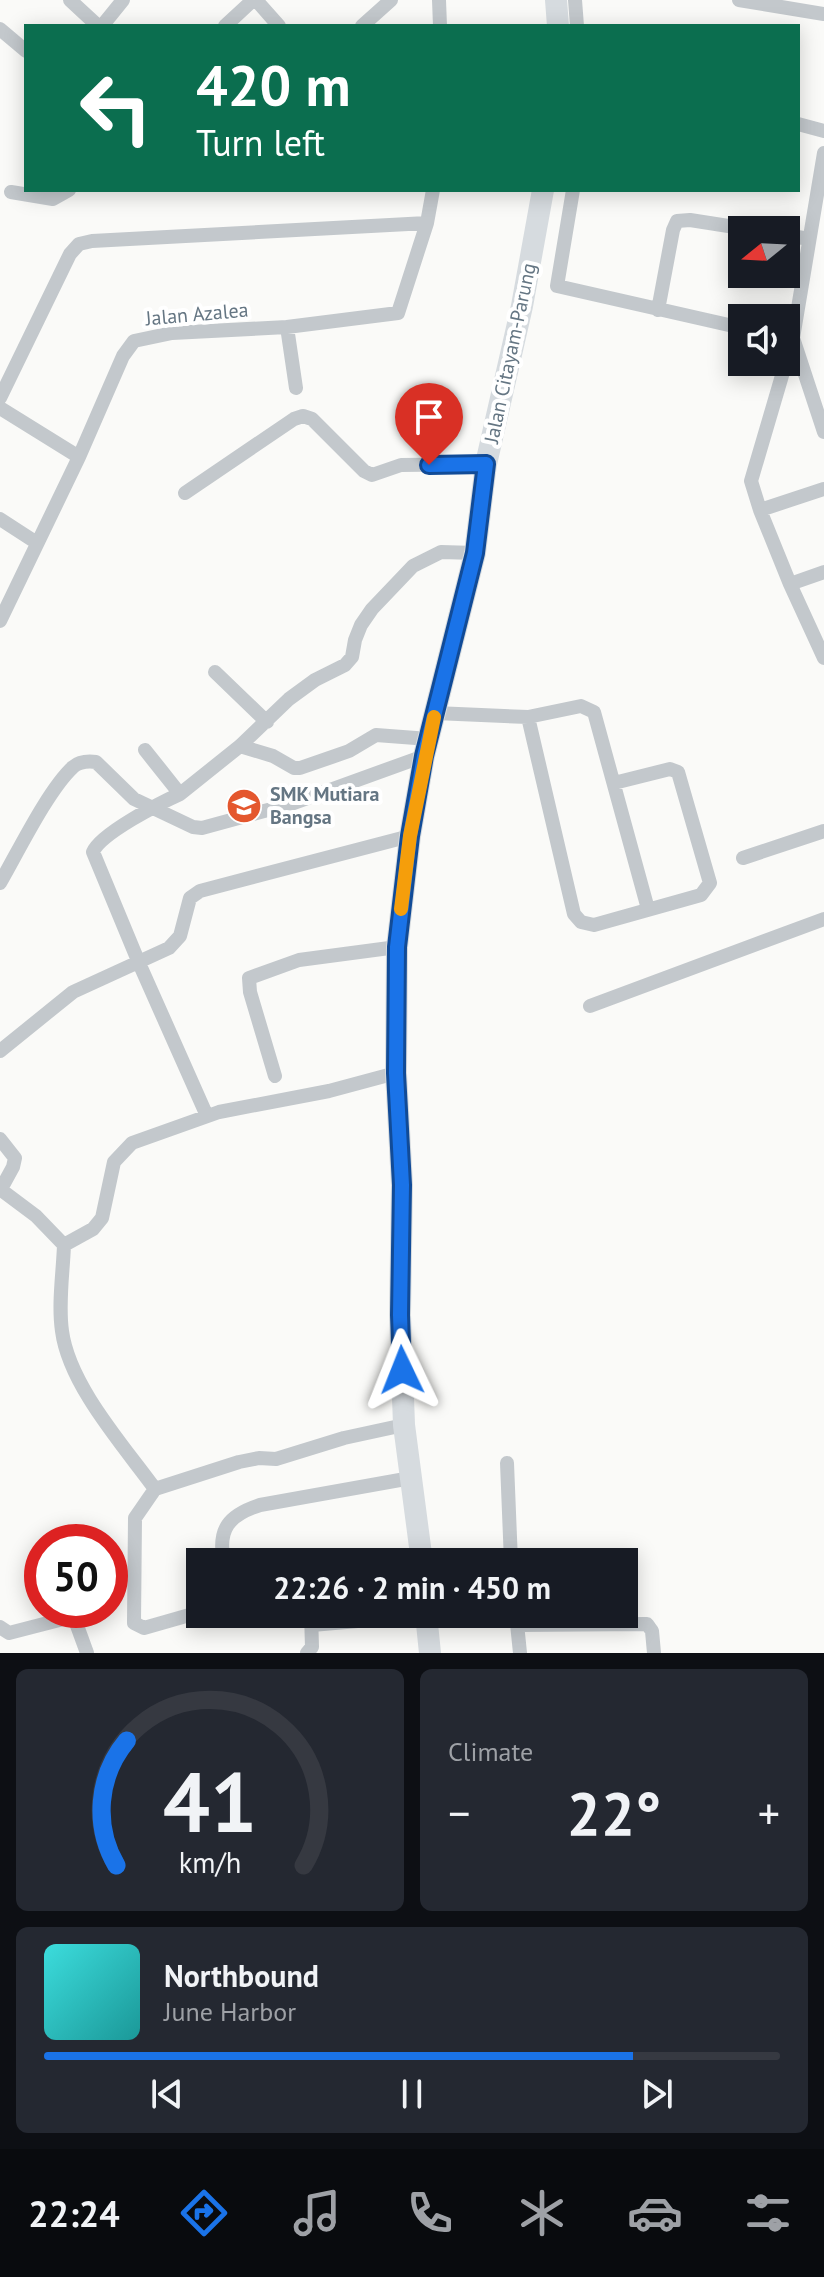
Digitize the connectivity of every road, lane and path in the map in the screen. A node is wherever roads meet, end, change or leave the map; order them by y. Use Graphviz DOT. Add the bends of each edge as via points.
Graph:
graph roads {
  1 [pos="70,0"];
  2 [pos="123,0"];
  3 [pos="254,0"];
  4 [pos="391,0"];
  5 [pos="439,0"];
  6 [pos="556,0"];
  7 [pos="575,0"];
  8 [pos="739,0"];
  9 [pos="824,14"];
  10 [pos="98,24"];
  11 [pos="102,24"];
  12 [pos="227,24"];
  13 [pos="277,24"];
  14 [pos="364,24"];
  15 [pos="440,24"];
  16 [pos="558,24"];
  17 [pos="577,24"];
  18 [pos="0,29"];
  19 [pos="24,49"];
  20 [pos="800,125"];
  21 [pos="824,131"];
  22 [pos="824,153"];
  23 [pos="11,192"];
  24 [pos="65,192"];
  25 [pos="433,192"];
  26 [pos="543,192"];
  27 [pos="573,192"];
  28 [pos="427,223"];
  29 [pos="728,226"];
  30 [pos="800,237"];
  31 [pos="809,239"];
  32 [pos="796,304"];
  33 [pos="658,310"];
  34 [pos="728,325"];
  35 [pos="287,327"];
  36 [pos="800,368"];
  37 [pos="781,376"];
  38 [pos="296,388"];
  39 [pos="0,398"];
  40 [pos="0,408"];
  41 [pos="824,432"];
  42 [pos="79,457"];
  43 [pos="486,464"];
  44 [pos="824,489"];
  45 [pos="185,493"];
  46 [pos="760,510"];
  47 [pos="0,519"];
  48 [pos="37,543"];
  49 [pos="475,553"];
  50 [pos="824,572"];
  51 [pos="790,584"];
  52 [pos="4,600"];
  53 [pos="0,621"];
  54 [pos="824,658"];
  55 [pos="215,672"];
  56 [pos="435,713"];
  57 [pos="528,717"];
  58 [pos="267,722"];
  59 [pos="240,746"];
  60 [pos="427,747"];
  61 [pos="145,750"];
  62 [pos="614,783"];
  63 [pos="180,794"];
  64 [pos="151,808"];
  65 [pos="824,831"];
  66 [pos="410,836"];
  67 [pos="743,858"];
  68 [pos="0,883"];
  69 [pos="648,909"];
  70 [pos="824,919"];
  71 [pos="397,947"];
  72 [pos="139,963"];
  73 [pos="590,1006"];
  74 [pos="0,1051"];
  75 [pos="396,1073"];
  76 [pos="275,1076"];
  77 [pos="207,1116"];
  78 [pos="0,1139"];
  79 [pos="0,1189"];
  80 [pos="64,1245"];
  81 [pos="404,1425"];
  82 [pos="507,1463"];
  83 [pos="411,1478"];
  84 [pos="155,1489"];
  85 [pos="224,1548"];
  86 [pos="420,1548"];
  87 [pos="510,1548"];
  88 [pos="186,1616"];
  89 [pos="638,1624"];
  90 [pos="0,1627"];
  91 [pos="311,1628"];
  92 [pos="427,1628"];
  93 [pos="517,1628"];
  94 [pos="87,1653"];
  95 [pos="307,1653"];
  96 [pos="430,1653"];
  97 [pos="520,1653"];
  98 [pos="654,1653"];
  1 -- 10 [label="street"];
  2 -- 11 [label="street"];
  3 -- 12 [label="street"];
  3 -- 13 [label="street"];
  4 -- 14 [label="street"];
  5 -- 15 [label="street"];
  6 -- 16 [label="main road"];
  7 -- 17 [label="street"];
  8 -- 9 [label="street"];
  18 -- 19 [label="street"];
  20 -- 21 [label="street"];
  22 -- 31 [label="street"];
  23 -- 24 [label="street" via="53,199"];
  25 -- 28 [label="street, Jalan Azalea"];
  26 -- 43 [label="main road, Jalan Citayam-Parung"];
  27 -- 33 [label="street" via="557,286"];
  28 -- 35 [label="street, Jalan Azalea" via="398,313"];
  28 -- 39 [label="street" via="79,244"];
  29 -- 33 [label="street" via="677,221"];
  30 -- 31 [label="street"];
  31 -- 32 [label="street"];
  33 -- 34 [label="street"];
  35 -- 38 [label="street"];
  35 -- 42 [label="street, Jalan Azalea" via="172,333 134,341"];
  36 -- 41 [label="street"];
  37 -- 46 [label="street" via="752,473"];
  40 -- 42 [label="street"];
  42 -- 48 [label="street, Jalan Azalea"];
  43 -- 45 [label="street" via="401,465 372,475 303,416"];
  43 -- 49 [label="main road, Jalan Citayam-Parung"];
  44 -- 46 [label="street"];
  46 -- 51 [label="street"];
  47 -- 48 [label="street"];
  48 -- 52 [label="street, Jalan Azalea"];
  49 -- 56 [label="main road, Jalan Citayam-Parung"];
  49 -- 58 [label="street" via="441,552 413,566 361,625 345,665 315,680"];
  50 -- 51 [label="street"];
  51 -- 54 [label="street"];
  52 -- 53 [label="street, Jalan Azalea"];
  55 -- 58 [label="street"];
  56 -- 57 [label="street"];
  56 -- 60 [label="main road, Jalan Citayam-Parung"];
  57 -- 62 [label="street" via="591,708"];
  57 -- 69 [label="street" via="574,914 594,925"];
  58 -- 59 [label="street"];
  59 -- 60 [label="street" via="294,768 349,751 376,735"];
  59 -- 63 [label="street"];
  60 -- 64 [label="street" via="294,803 202,828"];
  60 -- 66 [label="main road, Jalan Citayam-Parung"];
  61 -- 63 [label="street"];
  62 -- 69 [label="street"];
  62 -- 69 [label="street" via="670,769 678,772 709,878 701,895"];
  63 -- 64 [label="street"];
  64 -- 68 [label="street" via="87,760 56,789"];
  64 -- 72 [label="street" via="98,843 93,852"];
  65 -- 67 [label="street"];
  66 -- 71 [label="main road, Jalan Citayam-Parung"];
  66 -- 72 [label="street" via="200,891 190,898 180,936"];
  70 -- 73 [label="street"];
  71 -- 75 [label="main road, Jalan Citayam-Parung"];
  71 -- 76 [label="street" via="299,960 249,978"];
  72 -- 74 [label="street" via="73,992"];
  72 -- 77 [label="street"];
  75 -- 77 [label="street"];
  75 -- 81 [label="main road, Jalan Citayam-Parung"];
  77 -- 80 [label="street" via="124,1149 114,1162 102,1218"];
  78 -- 79 [label="street" via="15,1158"];
  79 -- 80 [label="street"];
  80 -- 84 [label="street" via="61,1317 68,1361"];
  81 -- 83 [label="main road, Jalan Citayam-Parung"];
  81 -- 84 [label="street" via="276,1459 239,1462"];
  82 -- 87 [label="street"];
  83 -- 85 [label="street" via="244,1510 223,1534"];
  83 -- 86 [label="main road, Jalan Citayam-Parung"];
  84 -- 88 [label="street" via="135,1518 134,1623 144,1628"];
  89 -- 98 [label="street" via="652,1631"];
  90 -- 94 [label="street" via="9,1633 71,1617"];
  91 -- 95 [label="street"];
  92 -- 96 [label="main road"];
  93 -- 97 [label="street"];
}
